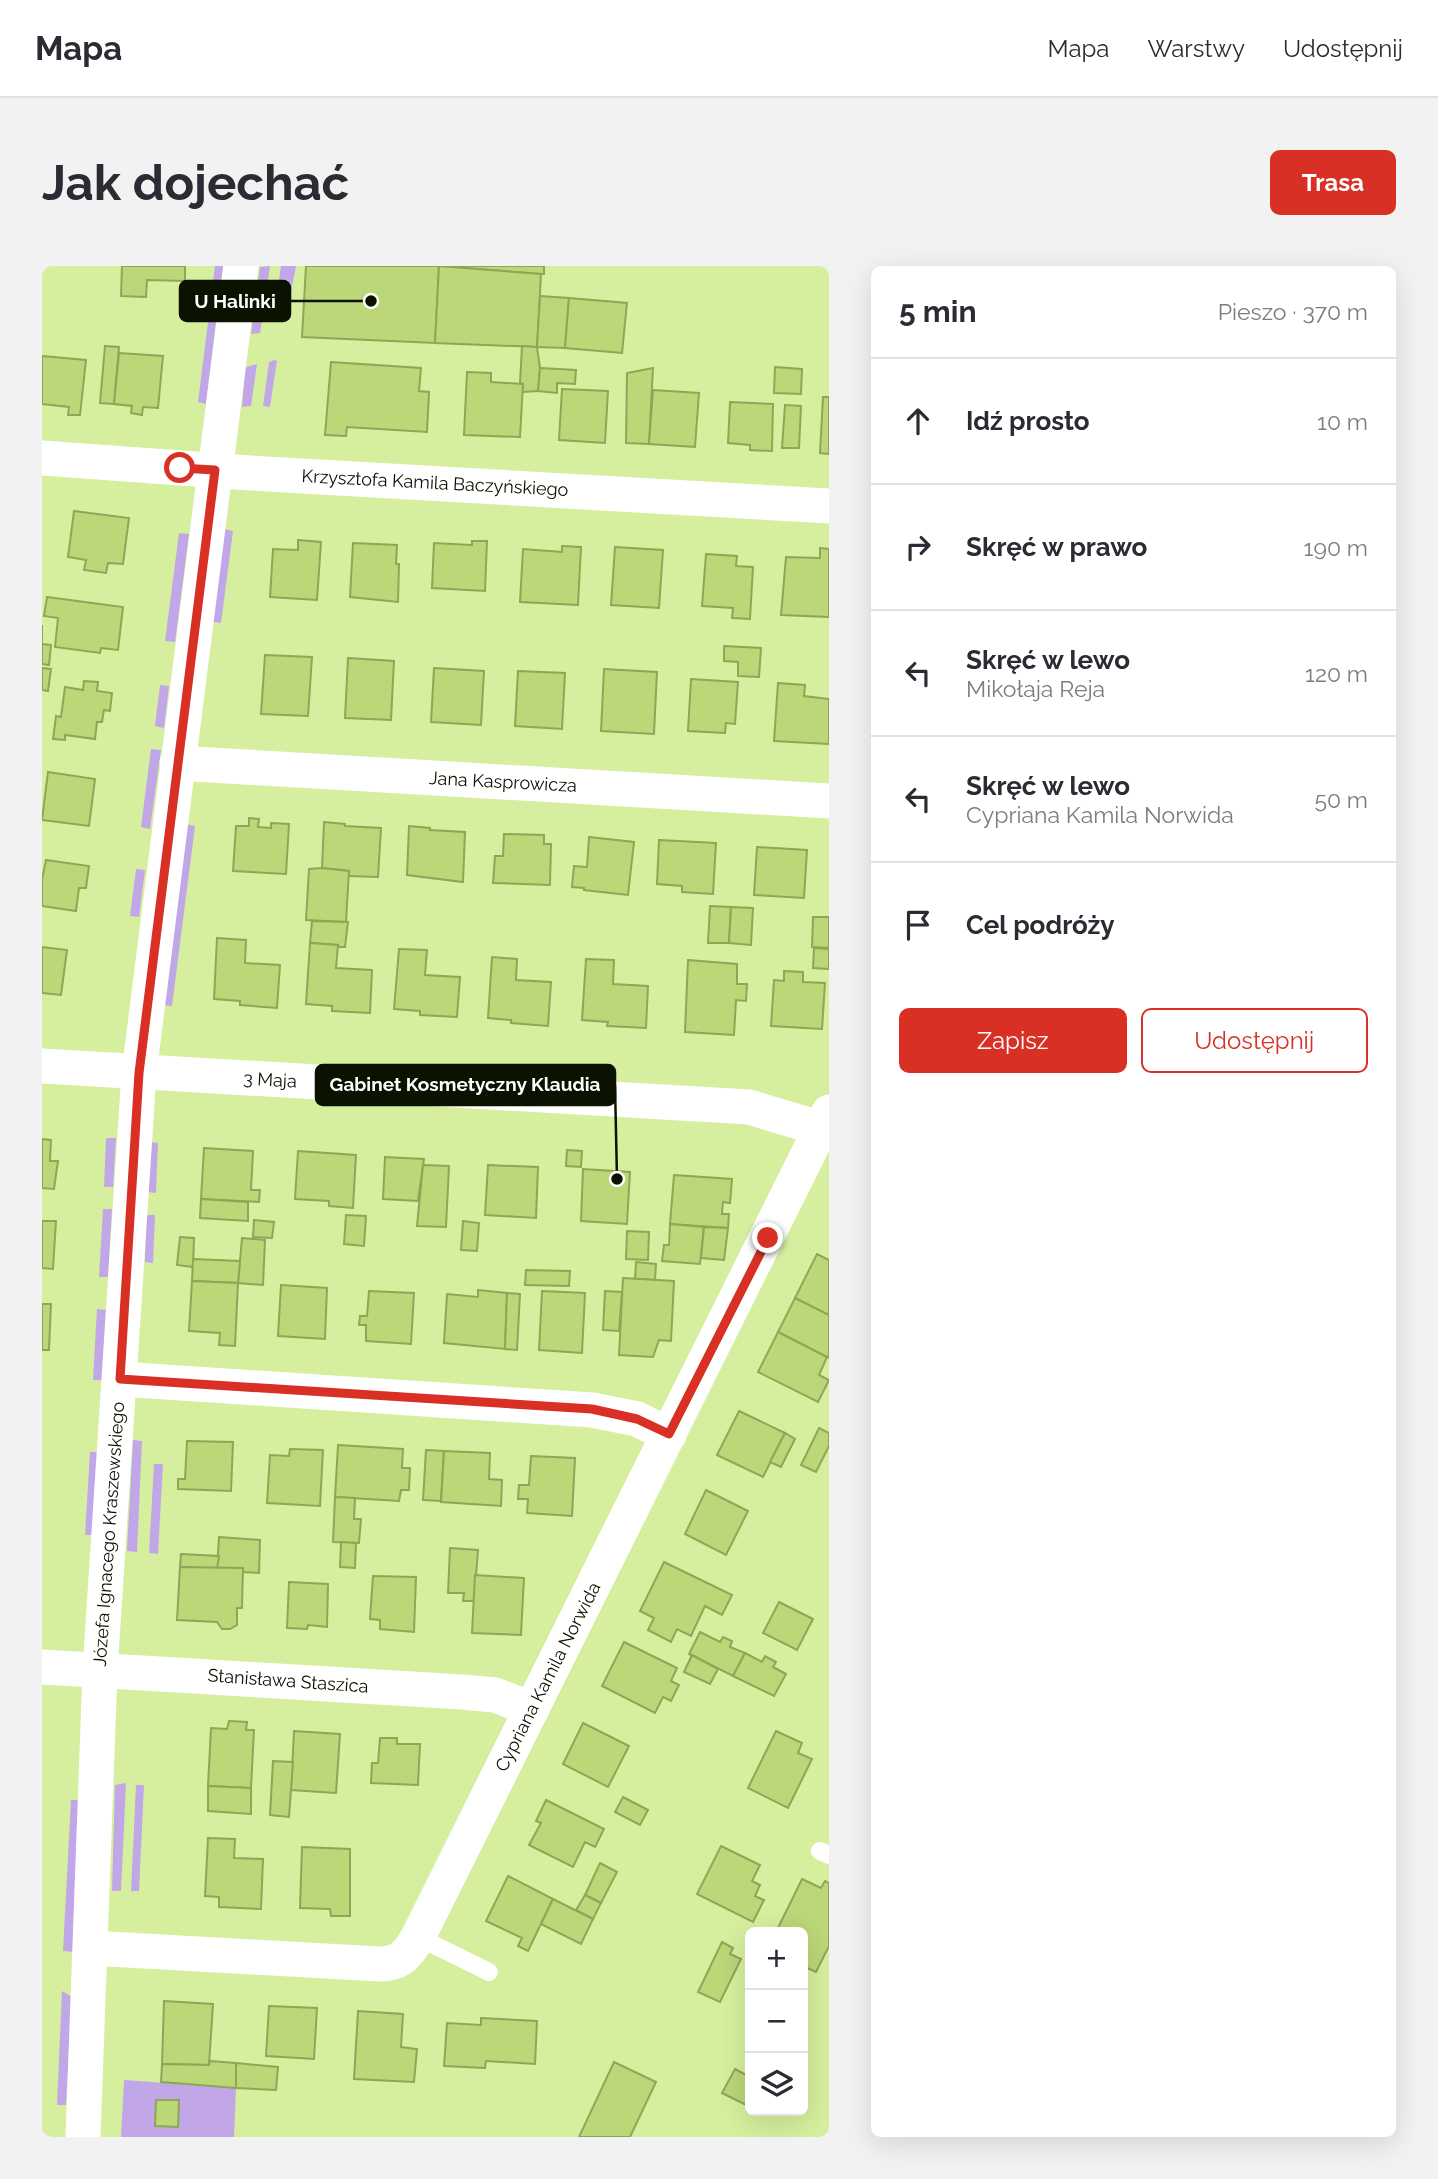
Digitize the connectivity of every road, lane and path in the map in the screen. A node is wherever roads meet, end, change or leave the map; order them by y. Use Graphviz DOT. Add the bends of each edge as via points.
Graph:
graph roads {
  1 [pos="241,266"];
  2 [pos="42,458"];
  3 [pos="215,470"];
  4 [pos="829,506"];
  5 [pos="177,763"];
  6 [pos="829,800"];
  7 [pos="42,1066"];
  8 [pos="139,1073"];
  9 [pos="826,1124"];
  10 [pos="120,1379"];
  11 [pos="669,1434"];
  12 [pos="42,1667"];
  13 [pos="100,1670"];
  14 [pos="532,1709"];
  15 [pos="418,1937"];
  16 [pos="91,1948"];
  17 [pos="489,1972"];
  18 [pos="83,2137"];
  1 -- 3 [label="street, Józefa Ignacego Kraszewskiego"];
  2 -- 3 [label="street, Krzysztofa Kamila Baczyńskiego"];
  3 -- 4 [label="street, Krzysztofa Kamila Baczyńskiego"];
  3 -- 5 [label="street, Józefa Ignacego Kraszewskiego"];
  5 -- 6 [label="street, Jana Kasprowicza"];
  5 -- 8 [label="street, Józefa Ignacego Kraszewskiego"];
  7 -- 8 [label="street, 3 Maja"];
  8 -- 9 [label="street, 3 Maja" via="749,1107"];
  8 -- 10 [label="street, Józefa Ignacego Kraszewskiego"];
  9 -- 11 [label="street, Cypriana Kamila Norwida"];
  10 -- 11 [label="street" via="592,1409 637,1419"];
  10 -- 13 [label="street, Józefa Ignacego Kraszewskiego"];
  11 -- 14 [label="street, Cypriana Kamila Norwida"];
  12 -- 13 [label="street, Stanisława Staszica"];
  13 -- 14 [label="street, Stanisława Staszica" via="484,1694"];
  13 -- 16 [label="street, Józefa Ignacego Kraszewskiego"];
  14 -- 15 [label="street, Cypriana Kamila Norwida"];
  15 -- 16 [label="street, Cypriana Kamila Norwida" via="402,1960 391,1964"];
  15 -- 17 [label="lane"];
  16 -- 18 [label="street, Józefa Ignacego Kraszewskiego"];
}
